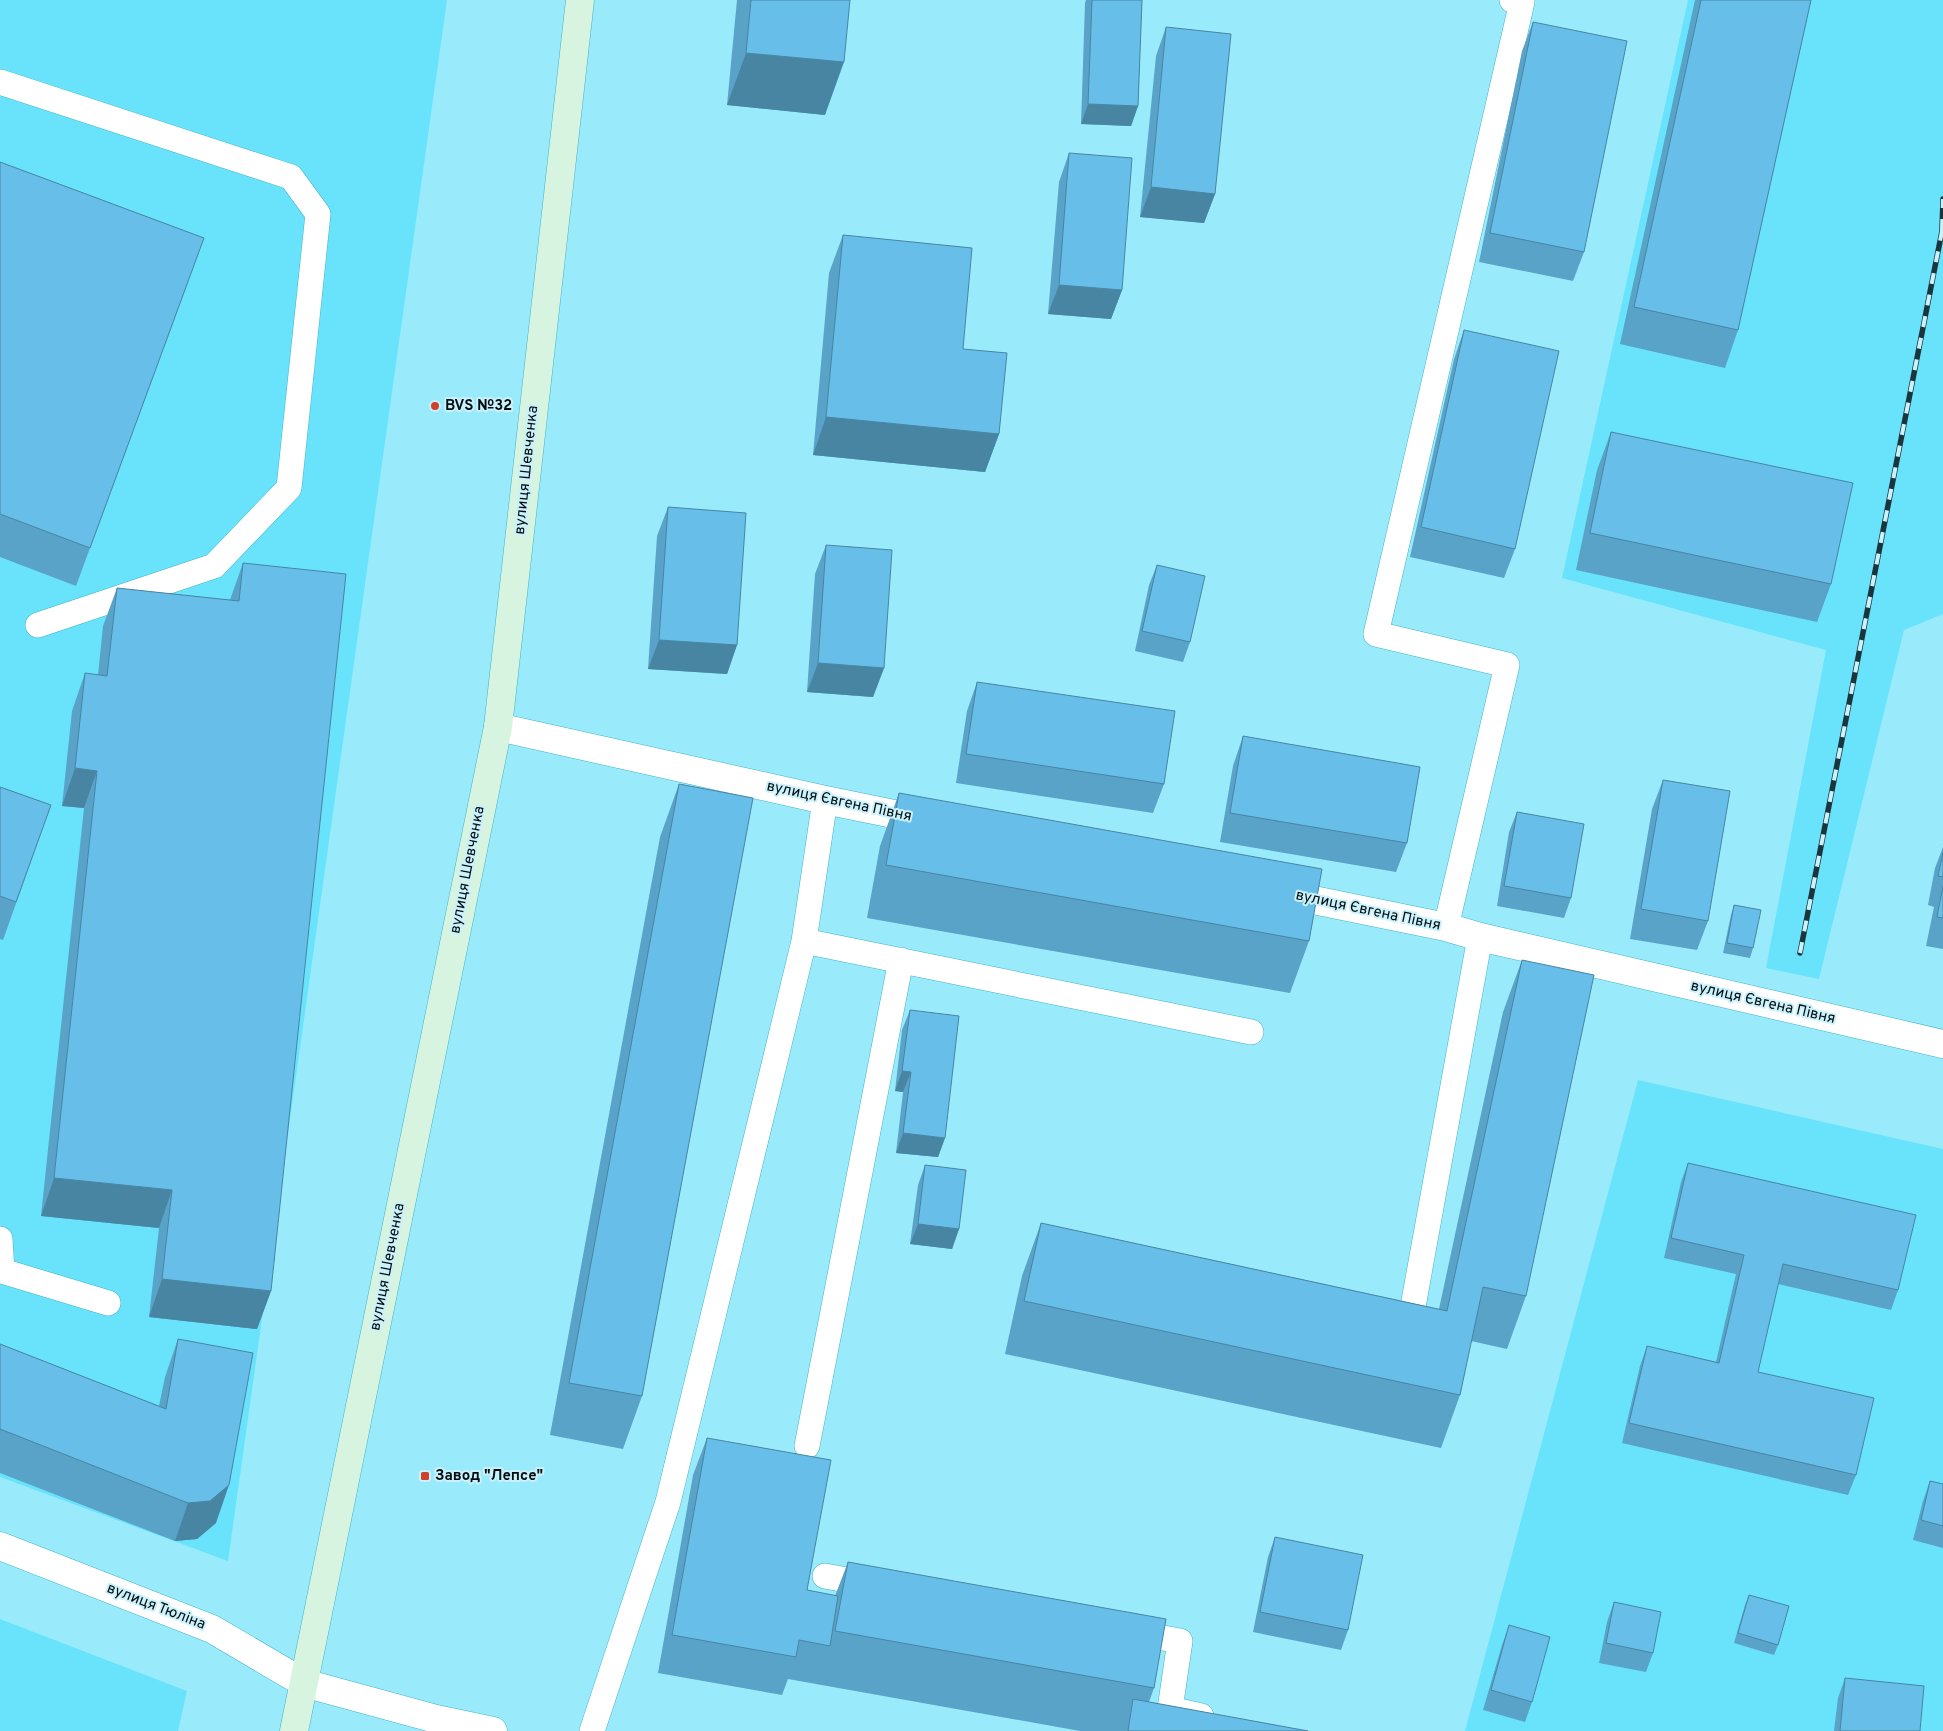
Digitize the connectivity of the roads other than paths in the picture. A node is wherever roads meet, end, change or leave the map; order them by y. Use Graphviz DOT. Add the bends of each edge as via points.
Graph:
graph roads {
  1 [pos="580,0"];
  2 [pos="1512,0"];
  3 [pos="0,82"];
  4 [pos="38,626"];
  5 [pos="498,726"];
  6 [pos="825,800"];
  7 [pos="951,826"];
  8 [pos="1252,888"];
  9 [pos="1446,927"];
  10 [pos="1480,937"];
  11 [pos="804,940"];
  12 [pos="902,960"];
  13 [pos="1251,1032"];
  14 [pos="1943,1044"];
  15 [pos="0,1239"];
  16 [pos="108,1303"];
  17 [pos="1379,1327"];
  18 [pos="807,1446"];
  19 [pos="0,1546"];
  20 [pos="825,1576"];
  21 [pos="892,1588"];
  22 [pos="1104,1627"];
  23 [pos="304,1683"];
  24 [pos="1226,1721"];
  25 [pos="294,1731"];
  26 [pos="493,1731"];
  27 [pos="592,1731"];
  1 -- 5 [label="main road, вулиця Шевченка"];
  2 -- 9 [label="lane" via="1522,2 1376,634 1507,665"];
  3 -- 4 [label="lane" via="290,177 318,214 289,488 214,566"];
  5 -- 6 [label="street, вулиця Євгена Півня"];
  5 -- 23 [label="main road, вулиця Шевченка"];
  6 -- 7 [label="street, вулиця Євгена Півня"];
  6 -- 11 [label="lane"];
  8 -- 9 [label="street, вулиця Євгена Півня"];
  9 -- 10 [label="street, вулиця Євгена Півня"];
  10 -- 14 [label="street, вулиця Євгена Півня"];
  10 -- 17 [label="lane" via="1408,1334"];
  11 -- 12 [label="lane"];
  11 -- 27 [label="lane" via="668,1502"];
  12 -- 13 [label="lane"];
  12 -- 18 [label="lane"];
  15 -- 16 [label="lane" via="2,1271"];
  19 -- 23 [label="street, вулиця Тюліна" via="212,1629"];
  20 -- 21 [label="lane"];
  22 -- 24 [label="lane" via="1180,1641 1170,1709"];
  23 -- 25 [label="main road, вулиця Шевченка"];
  23 -- 26 [label="street, вулиця Тюліна"];
}
